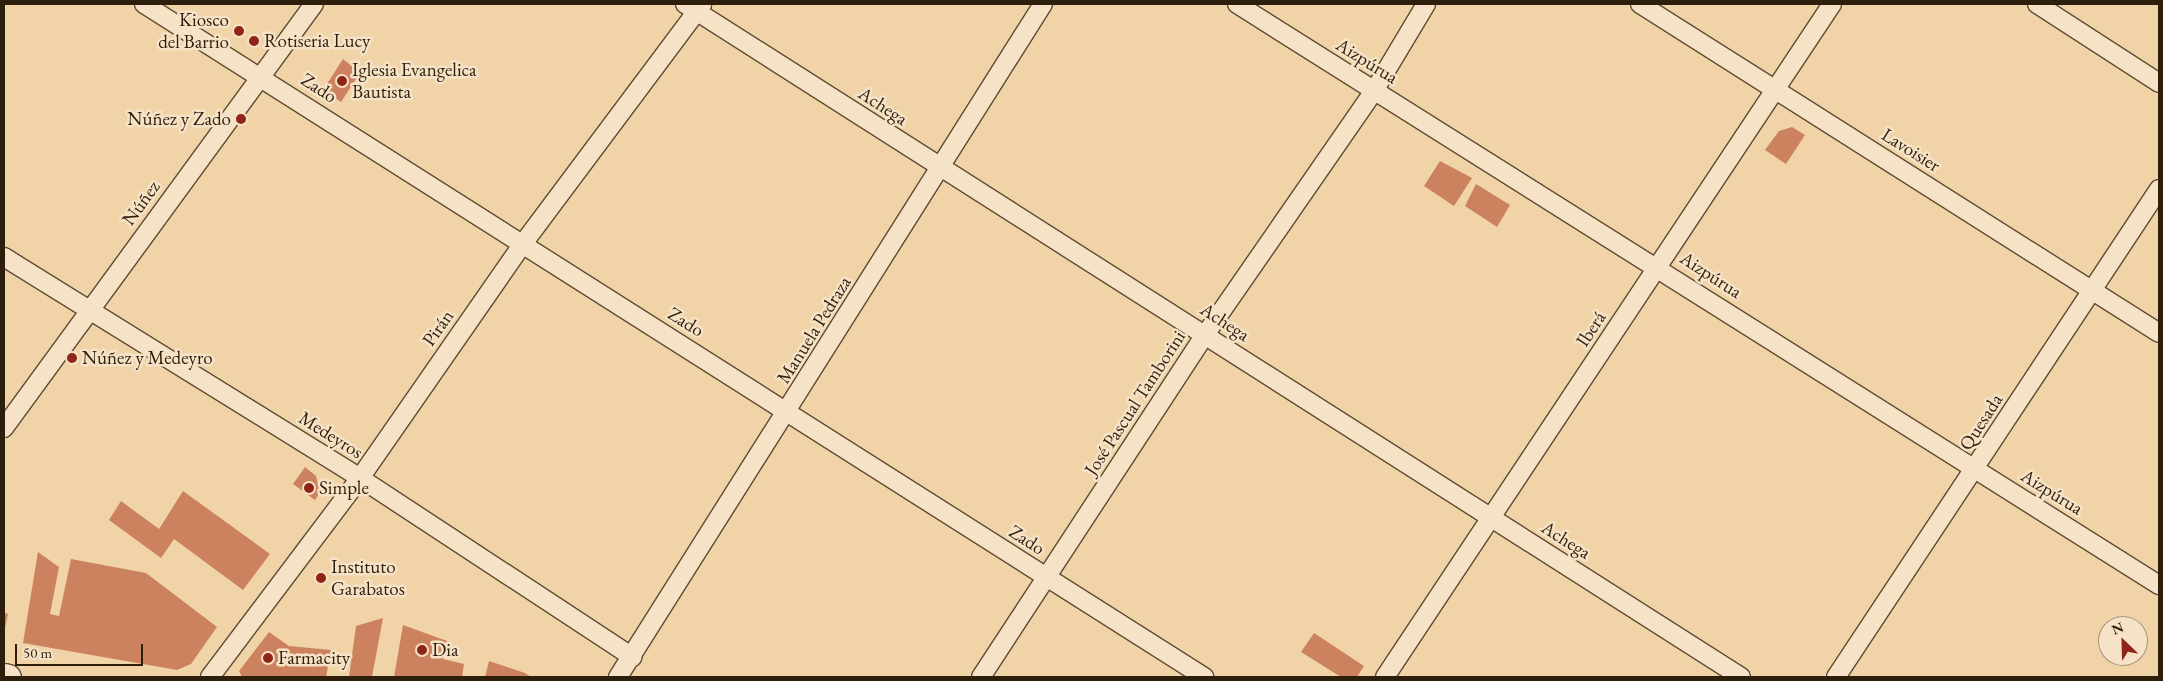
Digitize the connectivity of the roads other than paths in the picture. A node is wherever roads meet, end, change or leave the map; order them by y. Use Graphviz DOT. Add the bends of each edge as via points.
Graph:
graph roads {
  1 [pos="144,4"];
  2 [pos="314,4"];
  3 [pos="1042,4"];
  4 [pos="1237,4"];
  5 [pos="1426,4"];
  6 [pos="1640,4"];
  7 [pos="1832,4"];
  8 [pos="2037,4"];
  9 [pos="695,6"];
  10 [pos="260,76"];
  11 [pos="2159,83"];
  12 [pos="1774,89"];
  13 [pos="1374,91"];
  14 [pos="940,168"];
  15 [pos="2159,189"];
  16 [pos="522,245"];
  17 [pos="4,257"];
  18 [pos="1657,266"];
  19 [pos="2092,291"];
  20 [pos="89,310"];
  21 [pos="2159,333"];
  22 [pos="1205,335"];
  23 [pos="789,410"];
  24 [pos="4,428"];
  25 [pos="1975,469"];
  26 [pos="360,478"];
  27 [pos="1491,518"];
  28 [pos="1045,578"];
  29 [pos="2159,585"];
  30 [pos="632,657"];
  31 [pos="4,676"];
  32 [pos="8,677"];
  33 [pos="210,677"];
  34 [pos="618,677"];
  35 [pos="981,677"];
  36 [pos="1204,677"];
  37 [pos="1385,677"];
  38 [pos="1741,677"];
  39 [pos="1836,677"];
  1 -- 10 [label="street, Zado"];
  2 -- 10 [label="street, Núñez"];
  3 -- 14 [label="street, Manuela Pedraza"];
  4 -- 13 [label="street, Aizpúrua"];
  5 -- 13 [label="street, José Pascual Tamborini"];
  6 -- 12 [label="street, Lavoisier"];
  7 -- 12 [label="street, Iberá"];
  8 -- 11 [label="street"];
  9 -- 14 [label="street, Achega"];
  9 -- 16 [label="street, Pirán"];
  10 -- 16 [label="street, Zado"];
  10 -- 20 [label="street, Núñez"];
  12 -- 18 [label="street, Iberá"];
  12 -- 19 [label="street, Lavoisier"];
  13 -- 18 [label="street, Aizpúrua"];
  13 -- 22 [label="street, José Pascual Tamborini"];
  14 -- 22 [label="street, Achega"];
  14 -- 23 [label="street, Manuela Pedraza"];
  15 -- 19 [label="street, Quesada"];
  16 -- 23 [label="street, Zado"];
  16 -- 26 [label="street, Pirán"];
  17 -- 20 [label="street, Medeyros"];
  18 -- 25 [label="street, Aizpúrua"];
  18 -- 27 [label="street, Iberá"];
  19 -- 21 [label="street, Lavoisier"];
  19 -- 25 [label="street, Quesada"];
  20 -- 24 [label="street, Núñez"];
  20 -- 26 [label="street, Medeyros"];
  22 -- 27 [label="street, Achega"];
  22 -- 28 [label="street, José Pascual Tamborini"];
  23 -- 28 [label="street, Zado"];
  23 -- 30 [label="street, Manuela Pedraza"];
  25 -- 29 [label="street, Aizpúrua"];
  25 -- 39 [label="street, Quesada"];
  26 -- 30 [label="street, Medeyros"];
  26 -- 33 [label="street, Pirán"];
  27 -- 37 [label="street, Iberá"];
  27 -- 38 [label="street, Achega"];
  28 -- 35 [label="street, José Pascual Tamborini"];
  28 -- 36 [label="street, Zado"];
  30 -- 34 [label="street, Manuela Pedraza"];
  31 -- 32 [label="main road"];
}
